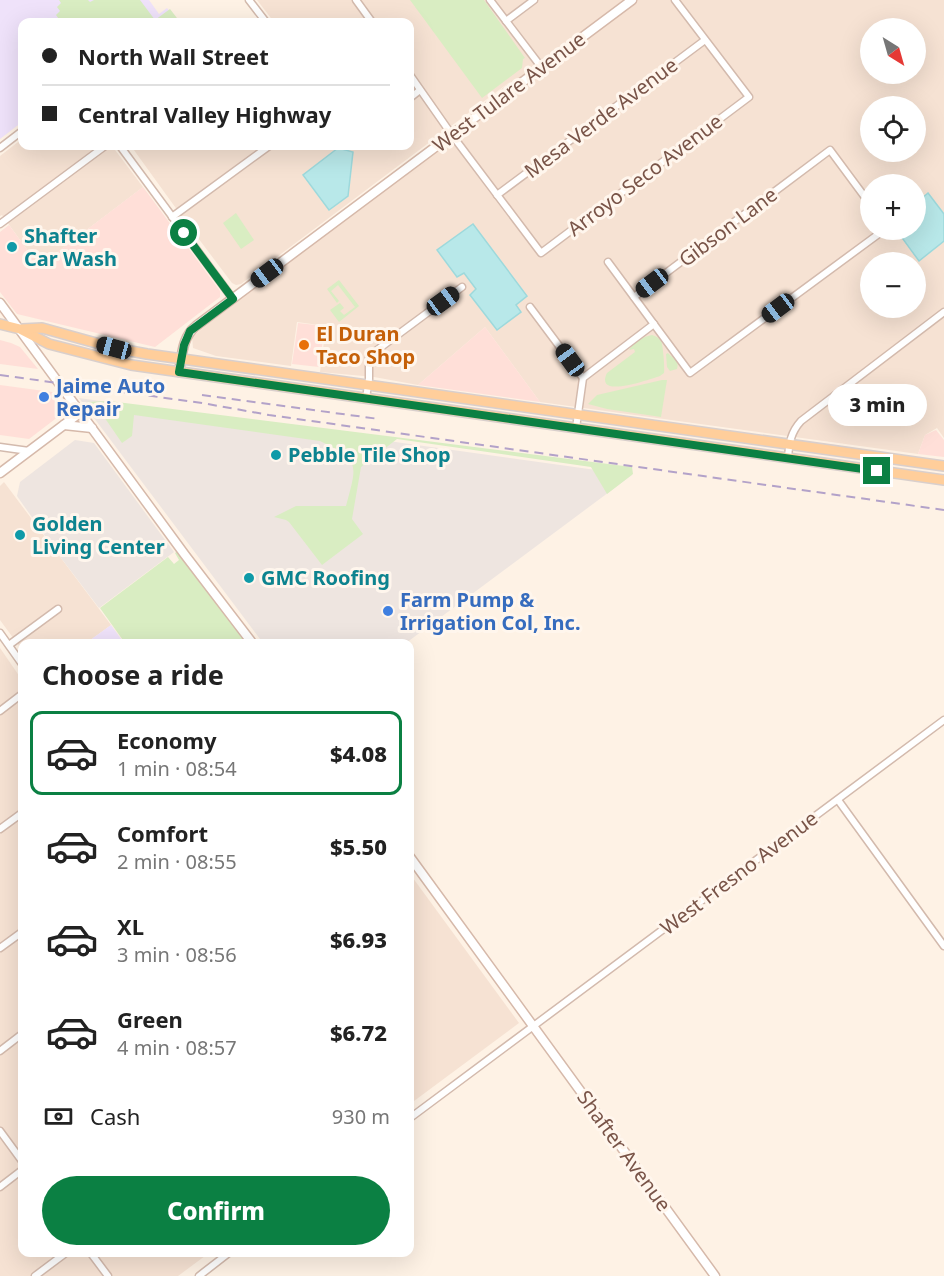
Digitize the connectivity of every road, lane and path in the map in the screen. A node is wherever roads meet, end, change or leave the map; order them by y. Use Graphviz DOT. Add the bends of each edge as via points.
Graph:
graph roads {
  1 [pos="249,0"];
  2 [pos="356,0"];
  3 [pos="490,0"];
  4 [pos="534,0"];
  5 [pos="632,0"];
  6 [pos="675,0"];
  7 [pos="263,18"];
  8 [pos="369,18"];
  9 [pos="506,21"];
  10 [pos="705,40"];
  11 [pos="542,68"];
  12 [pos="414,81"];
  13 [pos="420,90"];
  14 [pos="414,95"];
  15 [pos="18,134"];
  16 [pos="452,135"];
  17 [pos="0,148"];
  18 [pos="100,150"];
  19 [pos="123,150"];
  20 [pos="264,150"];
  21 [pos="860,190"];
  22 [pos="497,195"];
  23 [pos="172,217"];
  24 [pos="0,224"];
  25 [pos="870,240"];
  26 [pos="608,262"];
  27 [pos="462,287"];
  28 [pos="634,297"];
  29 [pos="233,299"];
  30 [pos="0,303"];
  31 [pos="530,307"];
  32 [pos="944,312"];
  33 [pos="0,324"];
  34 [pos="654,324"];
  35 [pos="20,328"];
  36 [pos="182,358"];
  37 [pos="179,372"];
  38 [pos="583,378"];
  39 [pos="368,385"];
  40 [pos="366,398"];
  41 [pos="81,412"];
  42 [pos="578,415"];
  43 [pos="64,425"];
  44 [pos="92,428"];
  45 [pos="576,428"];
  46 [pos="789,445"];
  47 [pos="0,447"];
  48 [pos="29,451"];
  49 [pos="789,458"];
  50 [pos="944,466"];
  51 [pos="0,473"];
  52 [pos="944,480"];
  53 [pos="58,609"];
  54 [pos="0,633"];
  55 [pos="249,639"];
  56 [pos="9,645"];
  57 [pos="18,658"];
  58 [pos="18,697"];
  59 [pos="0,711"];
  60 [pos="944,720"];
  61 [pos="838,800"];
  62 [pos="18,816"];
  63 [pos="0,830"];
  64 [pos="414,862"];
  65 [pos="18,935"];
  66 [pos="944,946"];
  67 [pos="0,948"];
  68 [pos="533,1026"];
  69 [pos="18,1037"];
  70 [pos="0,1051"];
  71 [pos="414,1115"];
  72 [pos="0,1131"];
  73 [pos="18,1156"];
  74 [pos="18,1173"];
  75 [pos="0,1187"];
  76 [pos="60,1257"];
  77 [pos="94,1257"];
  78 [pos="224,1257"];
  79 [pos="35,1276"];
  80 [pos="108,1276"];
  81 [pos="199,1276"];
  82 [pos="715,1276"];
  1 -- 7 [label="street"];
  2 -- 8 [label="street"];
  3 -- 9 [label="street"];
  4 -- 9 [label="street"];
  5 -- 11 [label="main road, West Tulare Avenue"];
  6 -- 10 [label="street"];
  9 -- 11 [label="street"];
  10 -- 22 [label="street, Mesa Verde Avenue"];
  10 -- 22 [label="street, Arroyo Seco Avenue" via="749,97 541,253"];
  11 -- 16 [label="main road, West Tulare Avenue"];
  12 -- 13 [label="street"];
  13 -- 14 [label="street"];
  13 -- 16 [label="street"];
  15 -- 17 [label="street"];
  16 -- 22 [label="street"];
  16 -- 29 [label="main road, West Tulare Avenue"];
  18 -- 24 [label="street"];
  19 -- 23 [label="street"];
  20 -- 23 [label="street"];
  21 -- 28 [label="street, Gibson Lane" via="830,150"];
  23 -- 29 [label="street"];
  25 -- 34 [label="street" via="690,373"];
  26 -- 28 [label="street"];
  27 -- 39 [label="street" via="369,356"];
  28 -- 34 [label="street"];
  29 -- 36 [label="main road, West Tulare Avenue" via="190,331"];
  30 -- 35 [label="main road"];
  31 -- 38 [label="street"];
  32 -- 46 [label="street" via="801,421"];
  33 -- 35 [label="main road"];
  34 -- 38 [label="street"];
  35 -- 36 [label="main road" via="42,328 122,349"];
  35 -- 37 [label="main road" via="49,344 112,361"];
  35 -- 41 [label="main road"];
  36 -- 37 [label="main road, West Tulare Avenue"];
  36 -- 39 [label="main road"];
  37 -- 40 [label="main road"];
  38 -- 42 [label="street"];
  39 -- 40 [label="street"];
  39 -- 42 [label="main road"];
  40 -- 45 [label="main road"];
  41 -- 43 [label="main road"];
  41 -- 44 [label="main road"];
  42 -- 45 [label="street"];
  42 -- 46 [label="main road"];
  43 -- 44 [label="main road"];
  43 -- 48 [label="main road"];
  44 -- 55 [label="main road"];
  45 -- 49 [label="main road"];
  46 -- 49 [label="street"];
  46 -- 50 [label="main road"];
  47 -- 48 [label="street"];
  48 -- 51 [label="main road"];
  49 -- 52 [label="main road"];
  53 -- 56 [label="street"];
  54 -- 56 [label="street"];
  56 -- 57 [label="street"];
  58 -- 59 [label="street"];
  60 -- 61 [label="street, West Fresno Avenue"];
  61 -- 66 [label="street"];
  61 -- 68 [label="street, West Fresno Avenue"];
  62 -- 63 [label="street"];
  64 -- 68 [label="main road, Shafter Avenue"];
  65 -- 67 [label="street"];
  68 -- 71 [label="street, West Fresno Avenue"];
  68 -- 82 [label="main road, Shafter Avenue"];
  69 -- 70 [label="street"];
  72 -- 73 [label="street"];
  74 -- 75 [label="street"];
  76 -- 79 [label="street"];
  77 -- 80 [label="street"];
  78 -- 81 [label="street"];
}
